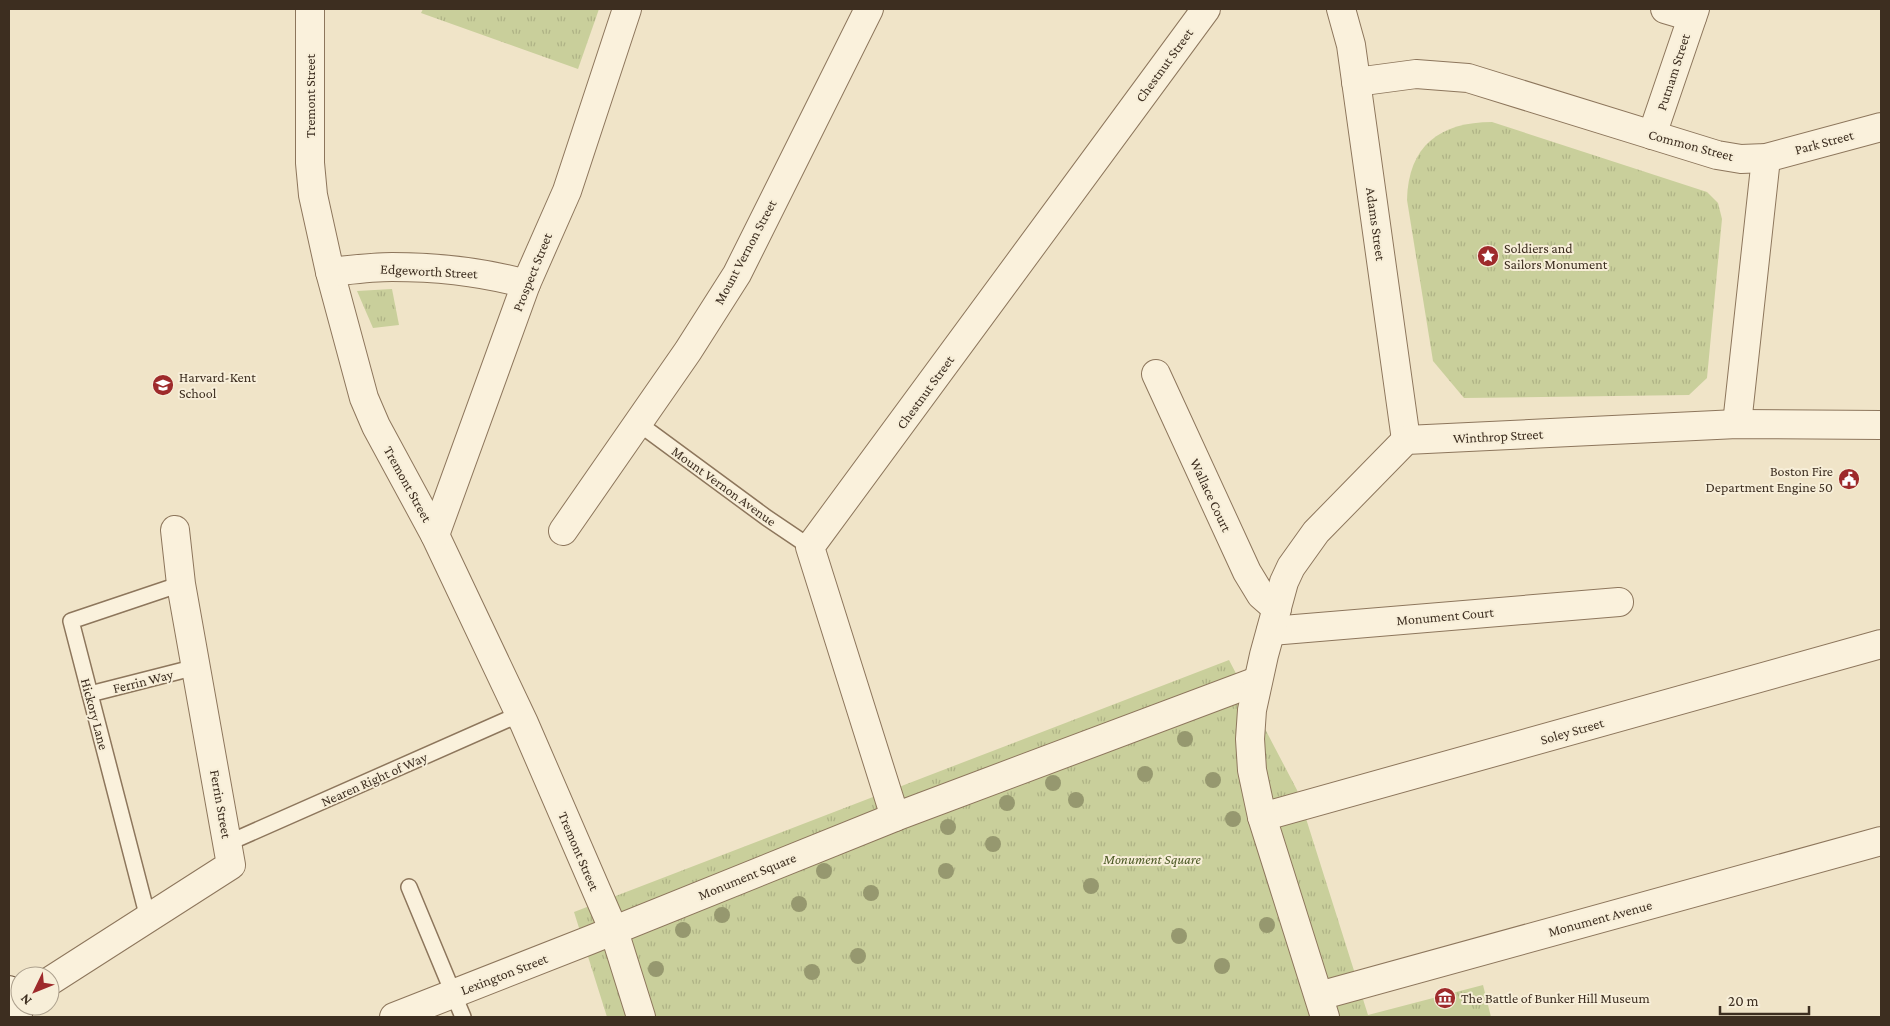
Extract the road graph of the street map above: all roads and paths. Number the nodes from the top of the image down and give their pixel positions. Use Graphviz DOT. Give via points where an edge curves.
graph roads {
  1 [pos="310,9"];
  2 [pos="627,9"];
  3 [pos="869,9"];
  4 [pos="1206,9"];
  5 [pos="1341,9"];
  6 [pos="1665,9"];
  7 [pos="1693,13"];
  8 [pos="1356,82"];
  9 [pos="1881,127"];
  10 [pos="1652,135"];
  11 [pos="1766,158"];
  12 [pos="330,272"];
  13 [pos="526,284"];
  14 [pos="1156,374"];
  15 [pos="638,423"];
  16 [pos="1737,424"];
  17 [pos="1881,425"];
  18 [pos="1406,440"];
  19 [pos="174,530"];
  20 [pos="563,531"];
  21 [pos="435,535"];
  22 [pos="810,548"];
  23 [pos="181,584"];
  24 [pos="1619,602"];
  25 [pos="1274,620"];
  26 [pos="1881,644"];
  27 [pos="196,667"];
  28 [pos="1257,681"];
  29 [pos="90,694"];
  30 [pos="520,714"];
  31 [pos="895,817"];
  32 [pos="1262,818"];
  33 [pos="1881,841"];
  34 [pos="228,843"];
  35 [pos="409,887"];
  36 [pos="148,918"];
  37 [pos="614,930"];
  38 [pos="60,975"];
  39 [pos="459,1005"];
  40 [pos="1322,1006"];
  41 [pos="394,1017"];
  42 [pos="641,1017"];
  1 -- 12 [label="street, Tremont Street" via="310,163 313,195"];
  2 -- 13 [label="street, Prospect Street" via="567,191"];
  3 -- 15 [label="street, Mount Vernon Street" via="737,274"];
  4 -- 22 [label="street, Chestnut Street"];
  5 -- 8 [label="street, Adams Street"];
  6 -- 7 [label="street"];
  7 -- 10 [label="street, Putnam Street"];
  8 -- 10 [label="street, Common Street" via="1416,74 1468,78"];
  8 -- 18 [label="street, Adams Street"];
  9 -- 11 [label="street, Park Street"];
  10 -- 11 [label="street, Common Street" via="1717,155 1741,159"];
  11 -- 16 [label="street"];
  12 -- 13 [label="street, Edgeworth Street" via="391,267 492,275"];
  12 -- 21 [label="street, Tremont Street" via="364,398"];
  13 -- 21 [label="street, Prospect Street"];
  14 -- 25 [label="street, Wallace Court" via="1247,572"];
  15 -- 20 [label="street, Mount Vernon Street"];
  15 -- 22 [label="lane, Mount Vernon Avenue"];
  16 -- 17 [label="street, Winthrop Street"];
  16 -- 18 [label="street, Winthrop Street"];
  18 -- 25 [label="street" via="1304,546 1287,574"];
  19 -- 23 [label="street, Ferrin Street"];
  21 -- 30 [label="street, Tremont Street"];
  22 -- 31 [label="street"];
  23 -- 27 [label="street, Ferrin Street"];
  23 -- 29 [label="lane, Hickory Lane" via="71,621"];
  24 -- 25 [label="street, Monument Court"];
  25 -- 28 [label="street"];
  26 -- 32 [label="street, Soley Street"];
  27 -- 29 [label="lane, Ferrin Way"];
  27 -- 34 [label="street, Ferrin Street"];
  28 -- 31 [label="street, Monument Square"];
  28 -- 32 [label="street" via="1250,739 1252,770"];
  29 -- 36 [label="lane, Hickory Lane"];
  30 -- 34 [label="lane, Nearen Right of Way"];
  30 -- 37 [label="street, Tremont Street"];
  31 -- 37 [label="street, Monument Square"];
  32 -- 40 [label="street"];
  33 -- 40 [label="street, Monument Avenue"];
  34 -- 36 [label="street, Ferrin Street" via="231,865"];
  35 -- 39 [label="lane"];
  36 -- 38 [label="street, Ferrin Street"];
  37 -- 39 [label="street, Lexington Street"];
  37 -- 42 [label="street"];
  39 -- 41 [label="street, Lexington Street"];
}
